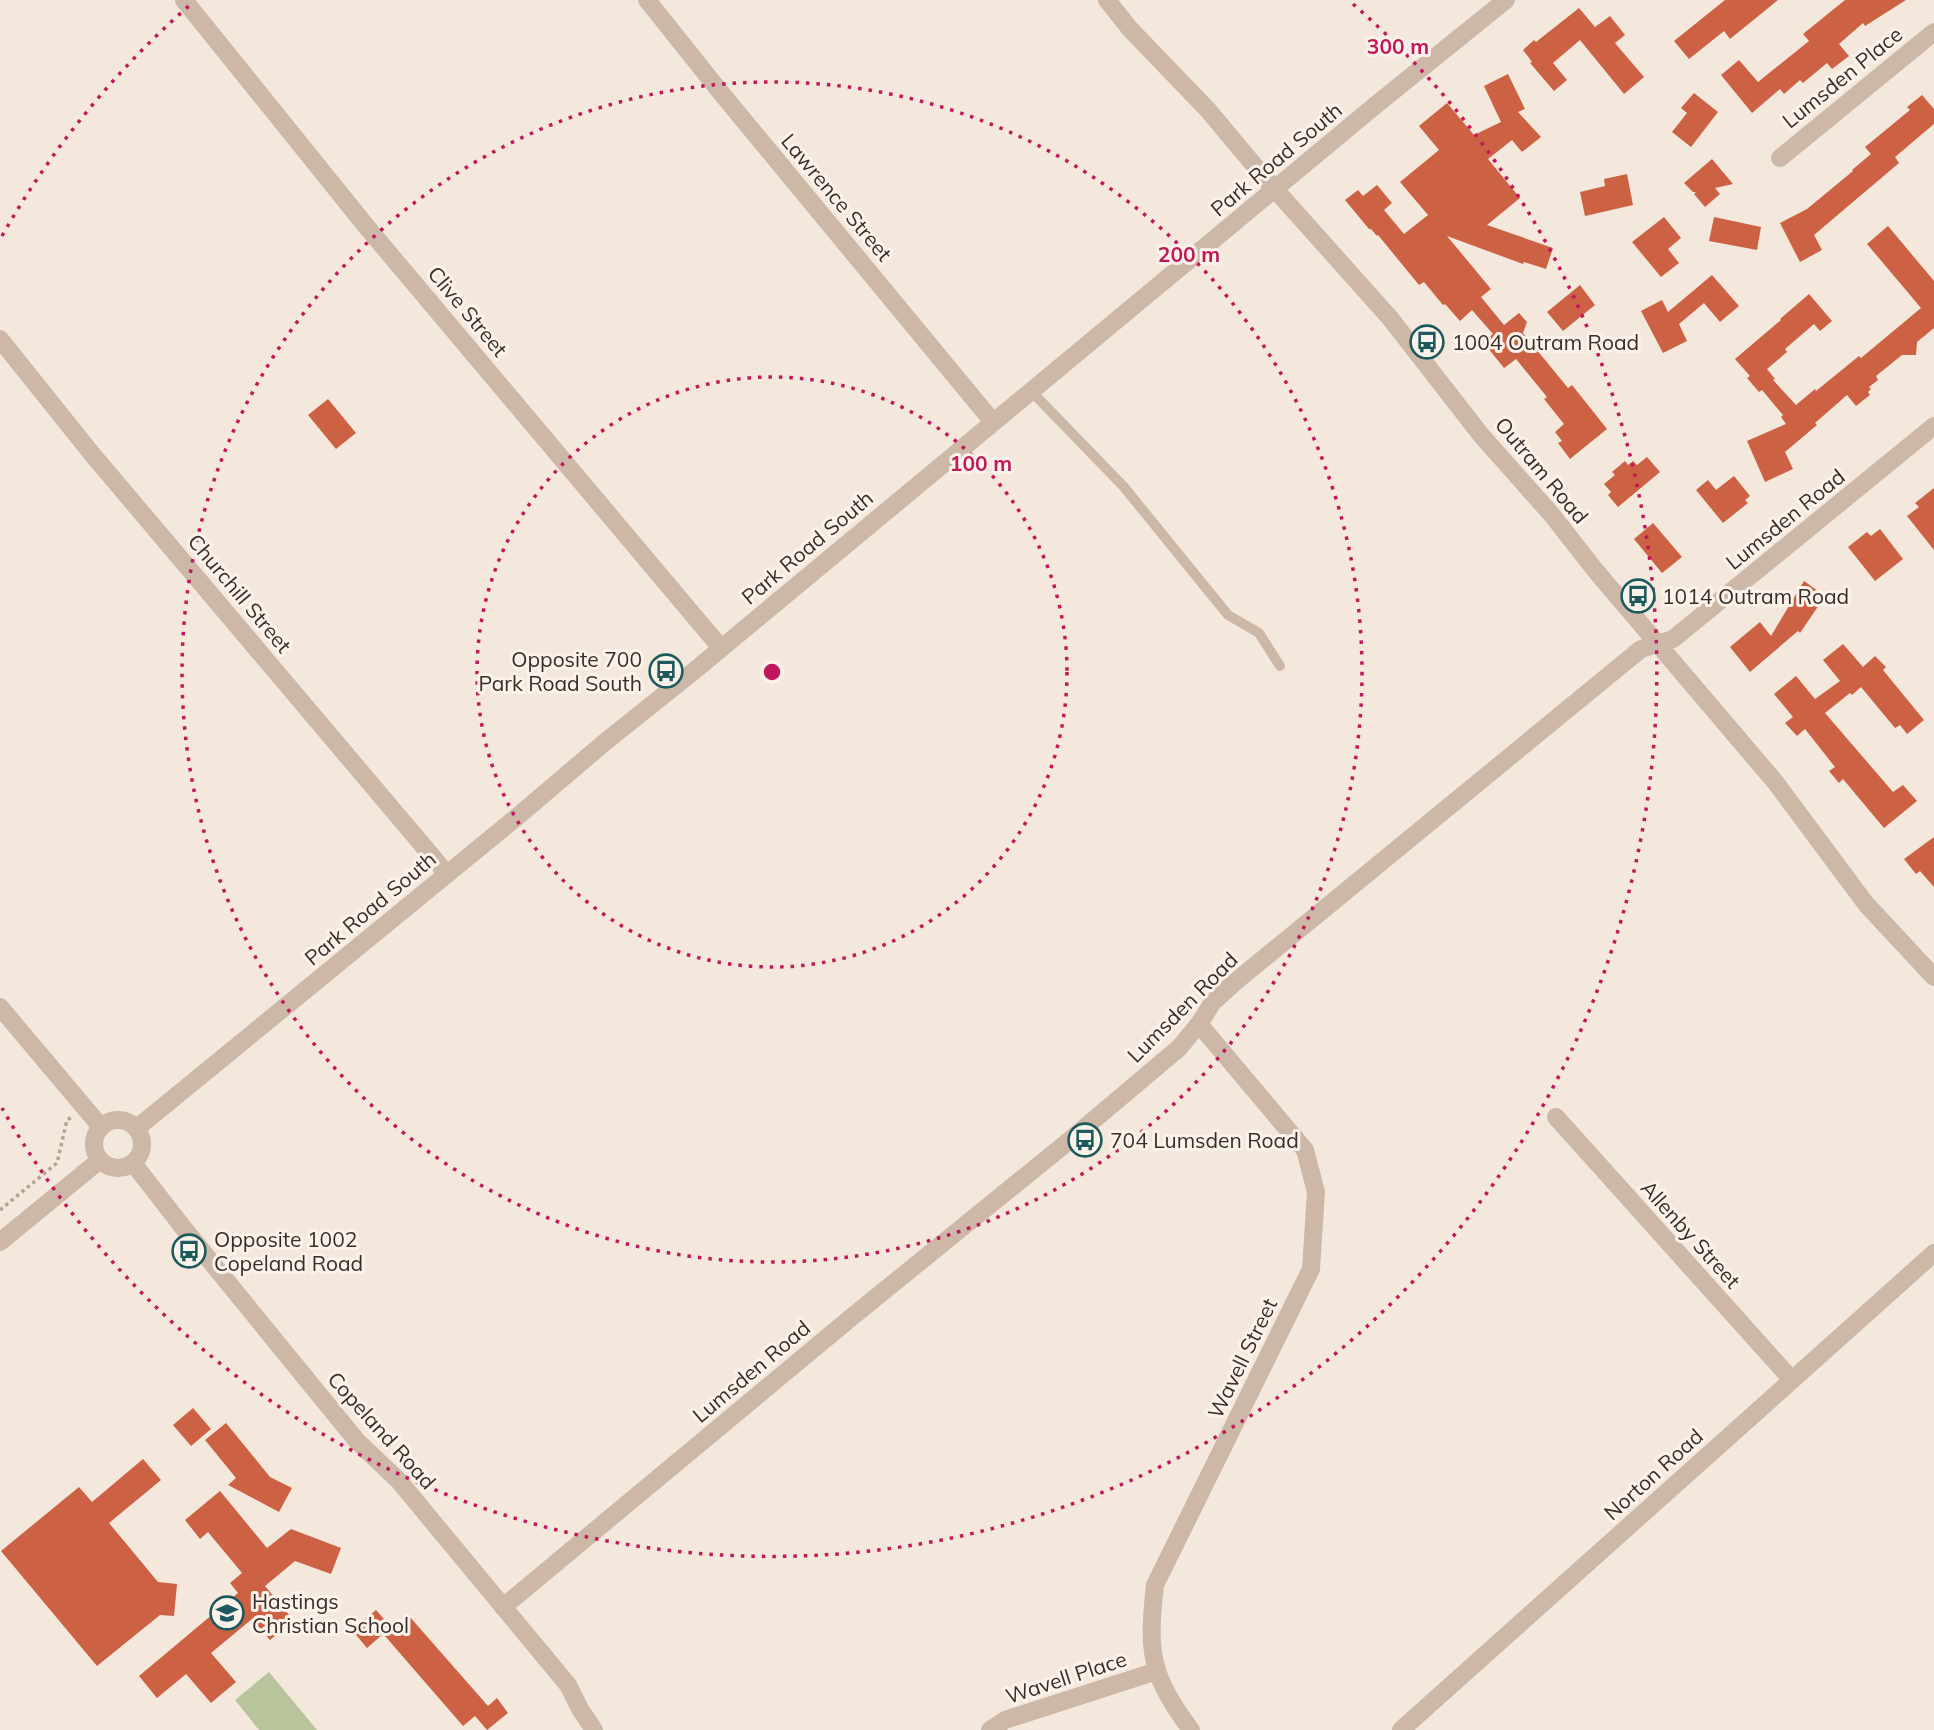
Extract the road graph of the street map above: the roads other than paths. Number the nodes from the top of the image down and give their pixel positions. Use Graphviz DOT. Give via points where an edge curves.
graph roads {
  1 [pos="184,0"];
  2 [pos="647,0"];
  3 [pos="1107,0"];
  4 [pos="1506,0"];
  5 [pos="1934,32"];
  6 [pos="1780,158"];
  7 [pos="1275,190"];
  8 [pos="0,340"];
  9 [pos="1031,391"];
  10 [pos="993,422"];
  11 [pos="1934,426"];
  12 [pos="1658,645"];
  13 [pos="721,648"];
  14 [pos="1280,666"];
  15 [pos="447,874"];
  16 [pos="1934,976"];
  17 [pos="0,1007"];
  18 [pos="1199,1024"];
  19 [pos="1556,1118"];
  20 [pos="102,1127"];
  21 [pos="137,1128"];
  22 [pos="100,1160"];
  23 [pos="133,1163"];
  24 [pos="0,1242"];
  25 [pos="1934,1253"];
  26 [pos="1792,1380"];
  27 [pos="503,1607"];
  28 [pos="1157,1671"];
  29 [pos="594,1730"];
  30 [pos="990,1730"];
  31 [pos="1191,1730"];
  32 [pos="1401,1730"];
  1 -- 13 [label="street, Clive Street" via="366,226"];
  2 -- 10 [label="street, Lawrence Street"];
  3 -- 7 [label="street, Outram Road"];
  4 -- 7 [label="street, Park Road South"];
  5 -- 6 [label="street, Lumsden Place"];
  7 -- 9 [label="street, Park Road South"];
  7 -- 12 [label="street, Outram Road" via="1390,318 1481,435"];
  8 -- 15 [label="street, Churchill Street"];
  9 -- 10 [label="street, Park Road South"];
  9 -- 14 [label="lane" via="1124,487 1228,615 1259,632"];
  10 -- 13 [label="street, Park Road South"];
  11 -- 12 [label="street, Lumsden Road" via="1673,639"];
  12 -- 16 [label="street, Outram Road" via="1776,783 1866,904"];
  12 -- 18 [label="street, Lumsden Road" via="1641,649 1235,982 1213,1002"];
  13 -- 15 [label="street, Park Road South"];
  15 -- 21 [label="street, Park Road South"];
  17 -- 20 [label="street"];
  18 -- 27 [label="street, Lumsden Road" via="1179,1048 1070,1140"];
  18 -- 28 [label="street, Wavell Street" via="1305,1150 1316,1192 1315,1218 1311,1269 1154,1585"];
  19 -- 26 [label="street, Allenby Street"];
  20 -- 21 [label="street" via="124,1120"];
  20 -- 22 [label="street" via="94,1139"];
  21 -- 23 [label="street" via="142,1146"];
  22 -- 23 [label="street" via="120,1168"];
  22 -- 24 [label="street"];
  23 -- 27 [label="street, Copeland Road" via="357,1441 398,1480"];
  25 -- 26 [label="street, Norton Road"];
  26 -- 32 [label="street, Norton Road"];
  27 -- 29 [label="street, Copeland Road" via="568,1685"];
  28 -- 30 [label="street, Wavell Place" via="1005,1720"];
  28 -- 31 [label="street, Wavell Street"];
}
